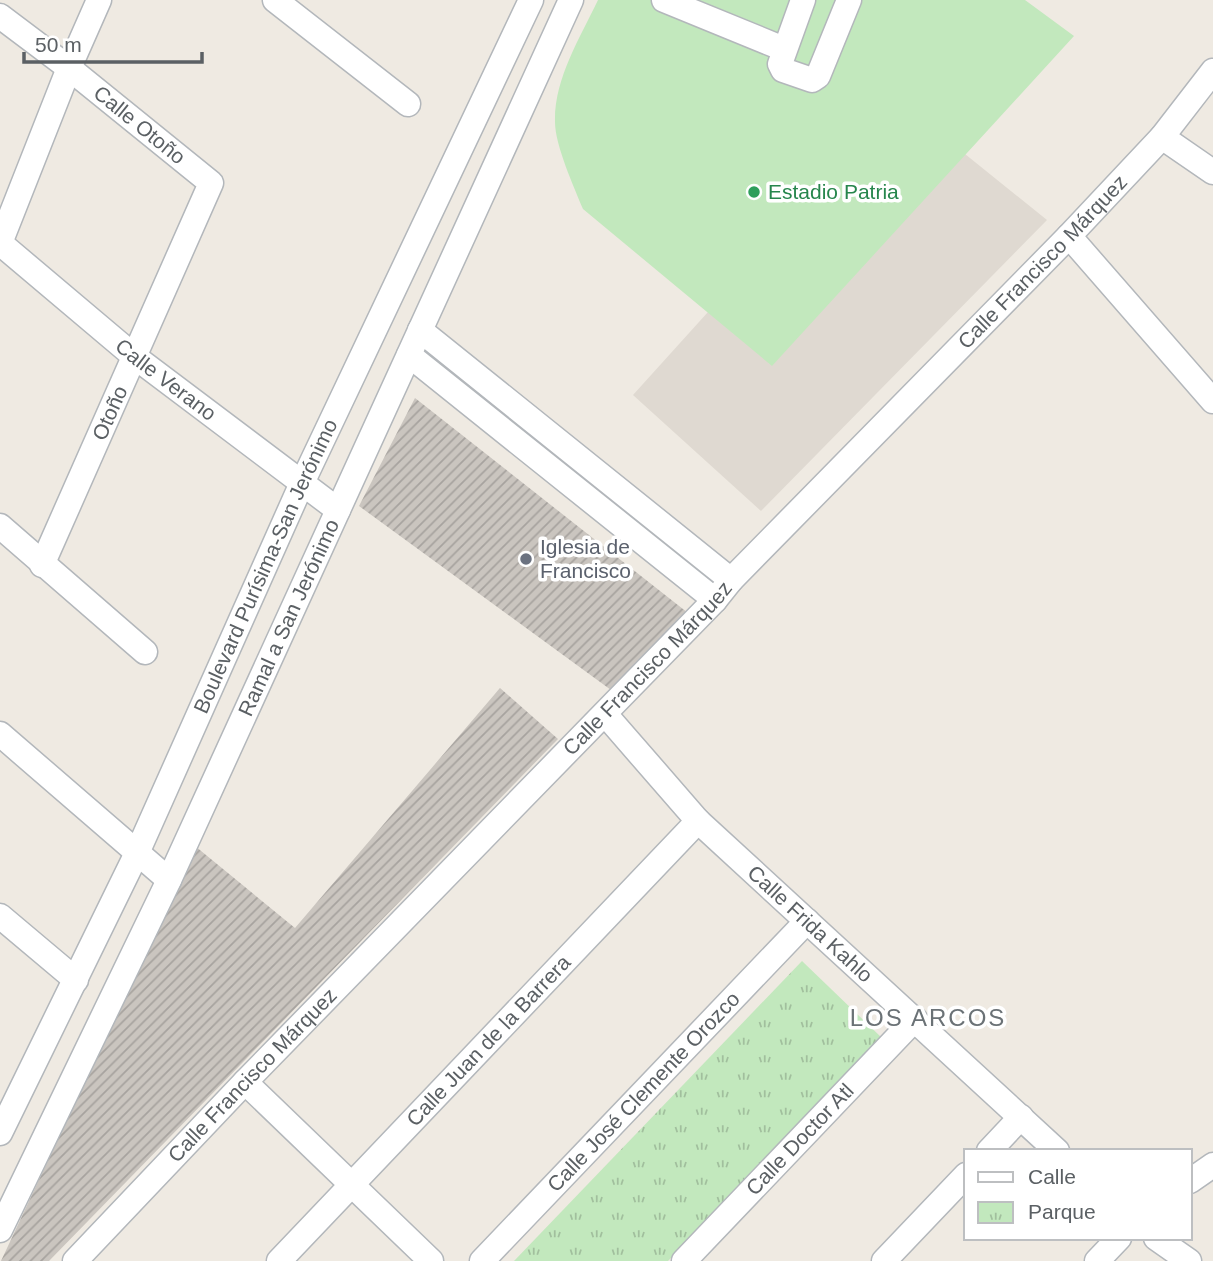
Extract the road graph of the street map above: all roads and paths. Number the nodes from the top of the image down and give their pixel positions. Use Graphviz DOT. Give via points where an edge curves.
graph roads {
  1 [pos="99,0"];
  2 [pos="275,0"];
  3 [pos="531,0"];
  4 [pos="664,0"];
  5 [pos="803,0"];
  6 [pos="849,0"];
  7 [pos="566,1"];
  8 [pos="0,16"];
  9 [pos="784,49"];
  10 [pos="69,68"];
  11 [pos="1213,71"];
  12 [pos="408,104"];
  13 [pos="1162,137"];
  14 [pos="1213,172"];
  15 [pos="211,183"];
  16 [pos="1069,236"];
  17 [pos="0,243"];
  18 [pos="420,330"];
  19 [pos="409,355"];
  20 [pos="135,357"];
  21 [pos="1213,401"];
  22 [pos="302,483"];
  23 [pos="338,510"];
  24 [pos="0,526"];
  25 [pos="42,565"];
  26 [pos="731,580"];
  27 [pos="715,600"];
  28 [pos="145,652"];
  29 [pos="605,714"];
  30 [pos="0,734"];
  31 [pos="698,821"];
  32 [pos="137,853"];
  33 [pos="169,880"];
  34 [pos="0,916"];
  35 [pos="807,921"];
  36 [pos="76,980"];
  37 [pos="915,1019"];
  38 [pos="245,1082"];
  39 [pos="6,1101"];
  40 [pos="1021,1117"];
  41 [pos="0,1133"];
  42 [pos="991,1149"];
  43 [pos="1055,1149"];
  44 [pos="1213,1165"];
  45 [pos="964,1177"];
  46 [pos="1192,1180"];
  47 [pos="352,1185"];
  48 [pos="0,1230"];
  49 [pos="1117,1240"];
  50 [pos="1159,1240"];
  51 [pos="75,1261"];
  52 [pos="279,1261"];
  53 [pos="431,1261"];
  54 [pos="482,1261"];
  55 [pos="684,1261"];
  56 [pos="884,1261"];
  57 [pos="1097,1261"];
  58 [pos="1189,1261"];
  1 -- 10 [label="street"];
  2 -- 12 [label="street"];
  3 -- 22 [label="street, Boulevard Purísima-San Jerónimo"];
  4 -- 9 [label="street"];
  5 -- 9 [label="street"];
  6 -- 9 [label="street" via="818,76 812,80 783,69"];
  7 -- 18 [label="street, Ramal a San Jerónimo"];
  8 -- 10 [label="street, Calle Otoño"];
  10 -- 15 [label="street, Calle Otoño"];
  10 -- 17 [label="street"];
  11 -- 13 [label="street, Calle Francisco Márquez"];
  13 -- 14 [label="street"];
  13 -- 16 [label="street, Calle Francisco Márquez"];
  15 -- 20 [label="street, Otoño"];
  16 -- 21 [label="street"];
  16 -- 26 [label="street, Calle Francisco Márquez"];
  17 -- 20 [label="street, Calle Verano"];
  18 -- 19 [label="street, Ramal a San Jerónimo"];
  18 -- 26 [label="street"];
  19 -- 23 [label="street, Ramal a San Jerónimo"];
  19 -- 27 [label="street"];
  20 -- 22 [label="street, Calle Verano"];
  20 -- 25 [label="street, Otoño"];
  22 -- 23 [label="street, Calle Verano"];
  22 -- 32 [label="street, Boulevard Purísima-San Jerónimo"];
  23 -- 33 [label="street, Ramal a San Jerónimo"];
  24 -- 25 [label="street"];
  25 -- 28 [label="street"];
  26 -- 27 [label="street, Calle Francisco Márquez"];
  27 -- 29 [label="street, Calle Francisco Márquez"];
  29 -- 31 [label="street, Calle Frida Kahlo"];
  29 -- 38 [label="street, Calle Francisco Márquez"];
  30 -- 32 [label="street"];
  31 -- 35 [label="street, Calle Frida Kahlo"];
  31 -- 47 [label="street, Calle Juan de la Barrera"];
  32 -- 33 [label="street"];
  32 -- 36 [label="street, Boulevard Purísima-San Jerónimo"];
  33 -- 48 [label="street, Ramal a San Jerónimo"];
  34 -- 36 [label="street"];
  35 -- 37 [label="street, Calle Frida Kahlo"];
  35 -- 54 [label="street, Calle José Clemente Orozco"];
  36 -- 39 [label="street, Boulevard Purísima-San Jerónimo"];
  37 -- 40 [label="street, Calle Frida Kahlo"];
  37 -- 55 [label="street, Calle Doctor Atl"];
  38 -- 47 [label="street"];
  38 -- 51 [label="street, Calle Francisco Márquez"];
  39 -- 41 [label="street, Boulevard Purísima-San Jerónimo"];
  40 -- 42 [label="street"];
  40 -- 43 [label="street, Calle Frida Kahlo"];
  44 -- 46 [label="street"];
  45 -- 56 [label="street"];
  47 -- 52 [label="street, Calle Juan de la Barrera"];
  47 -- 53 [label="street"];
  49 -- 57 [label="street"];
  50 -- 58 [label="street"];
}
